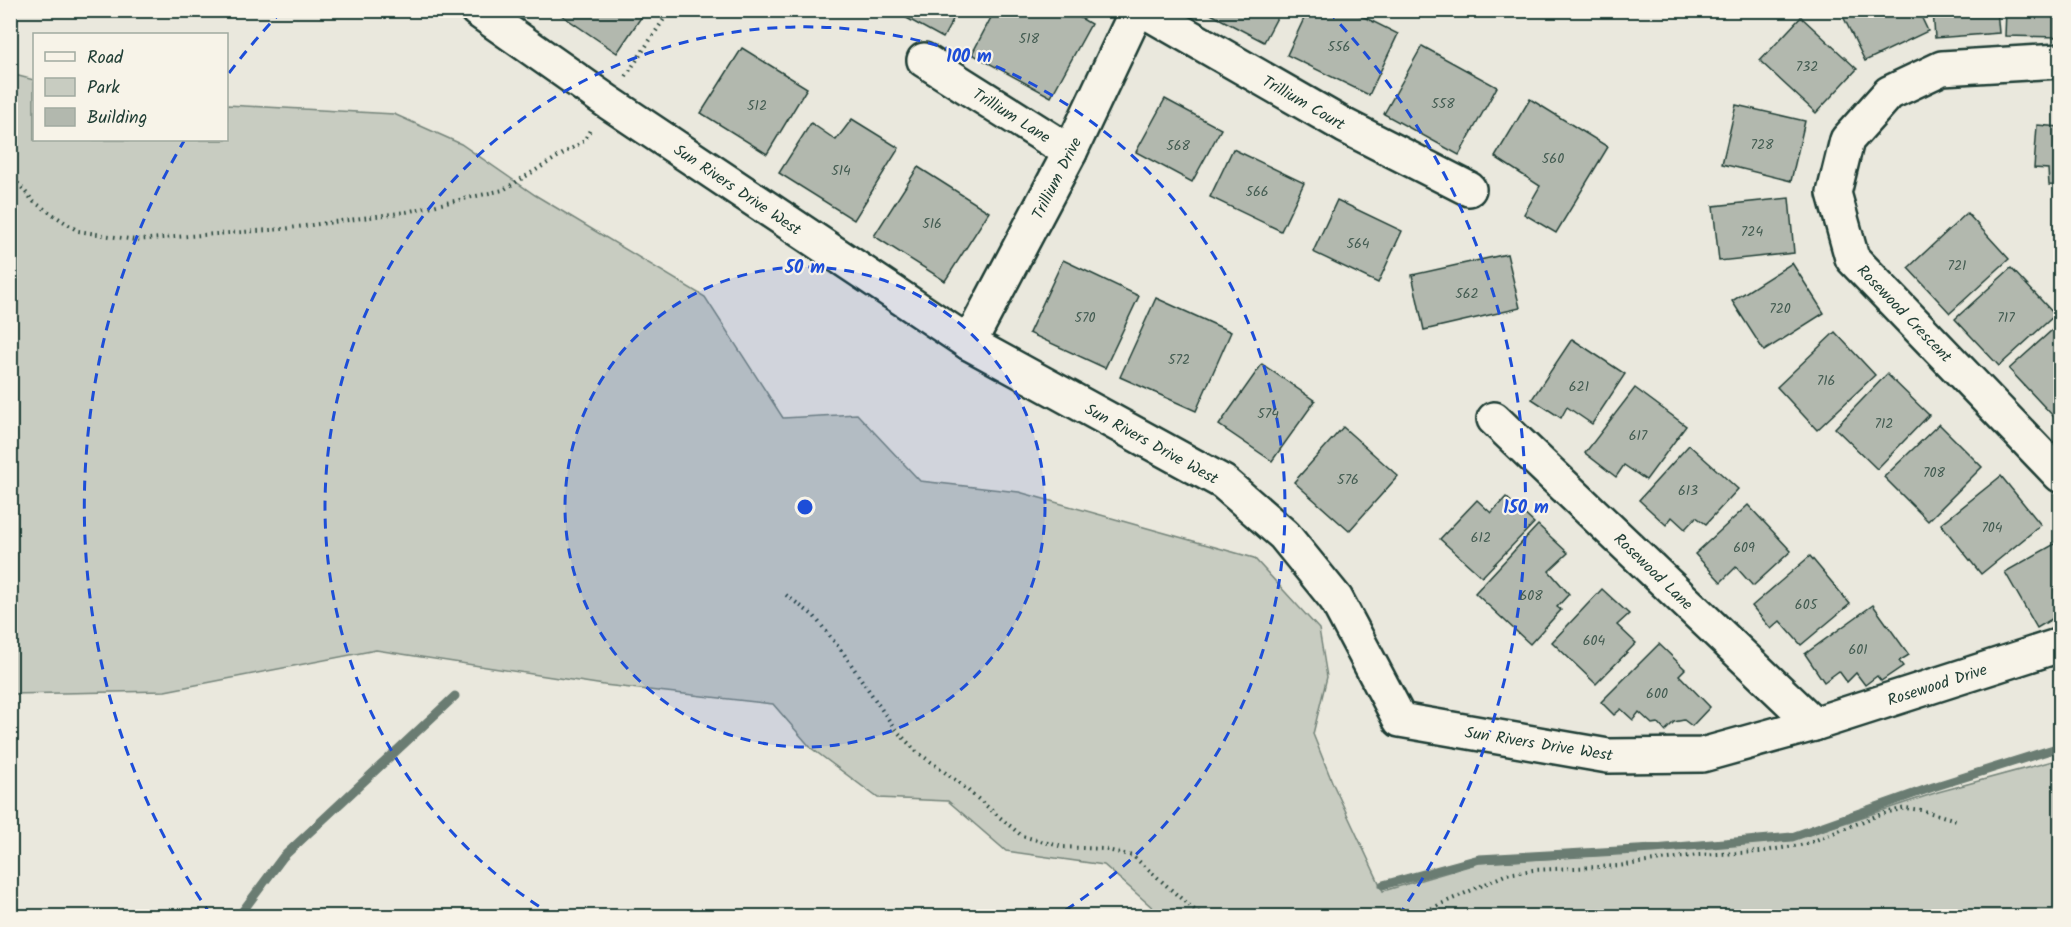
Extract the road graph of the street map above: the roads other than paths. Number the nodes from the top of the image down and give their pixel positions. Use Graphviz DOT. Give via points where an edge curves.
graph roads {
  1 [pos="1137,10"];
  2 [pos="1143,10"];
  3 [pos="480,11"];
  4 [pos="924,60"];
  5 [pos="2061,61"];
  6 [pos="1070,152"];
  7 [pos="1469,189"];
  8 [pos="969,343"];
  9 [pos="1494,419"];
  10 [pos="2061,475"];
  11 [pos="2061,645"];
  12 [pos="1814,724"];
  1 -- 6 [label="street, Trillium Drive"];
  2 -- 7 [label="street, Trillium Court" via="1345,126"];
  3 -- 8 [label="street, Sun Rivers Drive West" via="608,102"];
  4 -- 6 [label="street, Trillium Lane"];
  5 -- 10 [label="street, Rosewood Crescent" via="1942,68 1888,93 1847,140 1834,193 1852,258"];
  6 -- 8 [label="street, Trillium Drive"];
  8 -- 12 [label="street, Sun Rivers Drive West" via="1222,482 1275,527 1336,599 1400,720 1608,756 1702,755"];
  9 -- 12 [label="street, Rosewood Lane"];
  11 -- 12 [label="street, Rosewood Drive"];
}
